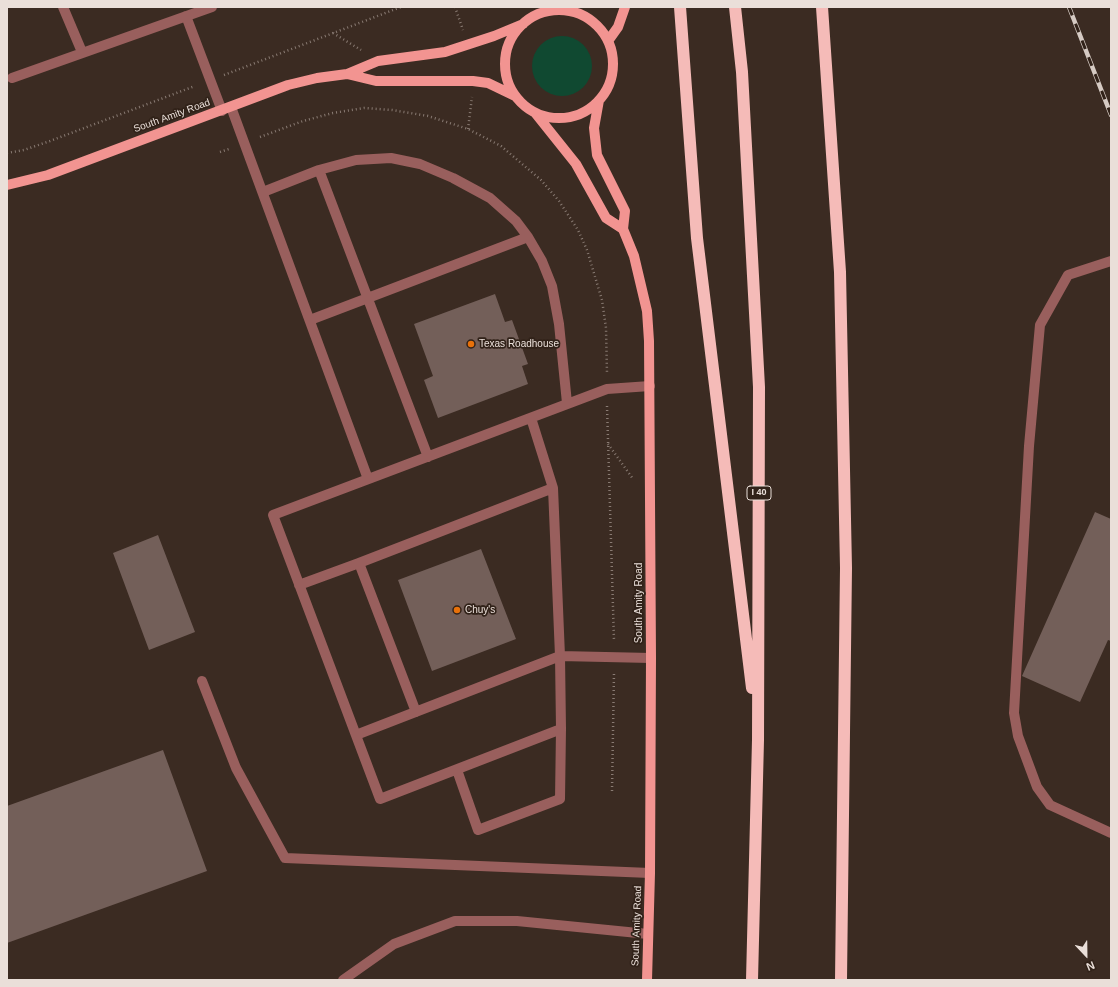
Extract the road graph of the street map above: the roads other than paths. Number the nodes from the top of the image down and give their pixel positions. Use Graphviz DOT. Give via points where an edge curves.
graph roads {
  1 [pos="64,7"];
  2 [pos="212,7"];
  3 [pos="625,7"];
  4 [pos="680,7"];
  5 [pos="735,7"];
  6 [pos="822,7"];
  7 [pos="549,9"];
  8 [pos="186,16"];
  9 [pos="523,24"];
  10 [pos="608,41"];
  11 [pos="82,52"];
  12 [pos="347,74"];
  13 [pos="12,78"];
  14 [pos="515,96"];
  15 [pos="599,100"];
  16 [pos="232,107"];
  17 [pos="222,111"];
  18 [pos="534,112"];
  19 [pos="319,170"];
  20 [pos="7,185"];
  21 [pos="263,192"];
  22 [pos="623,229"];
  23 [pos="528,237"];
  24 [pos="1111,261"];
  25 [pos="368,298"];
  26 [pos="310,320"];
  27 [pos="650,386"];
  28 [pos="568,403"];
  29 [pos="531,418"];
  30 [pos="428,457"];
  31 [pos="368,479"];
  32 [pos="553,488"];
  33 [pos="359,563"];
  34 [pos="299,584"];
  35 [pos="560,656"];
  36 [pos="651,658"];
  37 [pos="202,681"];
  38 [pos="416,712"];
  39 [pos="561,729"];
  40 [pos="356,736"];
  41 [pos="758,740"];
  42 [pos="456,770"];
  43 [pos="1111,833"];
  44 [pos="650,873"];
  45 [pos="648,934"];
  46 [pos="343,980"];
  47 [pos="647,980"];
  48 [pos="752,980"];
  49 [pos="841,980"];
  1 -- 11 [label="lane"];
  2 -- 8 [label="lane"];
  3 -- 10 [label="main road" via="618,27"];
  4 -- 41 [label="highway" via="696,238"];
  5 -- 41 [label="highway, I 40" via="742,80 759,387"];
  6 -- 49 [label="highway" via="840,272 846,568"];
  7 -- 9 [label="main road"];
  7 -- 10 [label="main road" via="576,13 595,24"];
  8 -- 11 [label="lane"];
  8 -- 17 [label="lane"];
  9 -- 12 [label="main road, South Amity Road" via="445,52 378,61"];
  9 -- 14 [label="main road" via="513,36 507,50 505,66 508,82"];
  10 -- 15 [label="main road" via="613,56 613,72 608,87"];
  11 -- 13 [label="lane"];
  12 -- 14 [label="main road, South Amity Road" via="376,81 473,81 488,83"];
  12 -- 16 [label="main road, South Amity Road" via="288,85"];
  14 -- 18 [label="main road"];
  15 -- 18 [label="main road" via="588,110 562,118"];
  15 -- 22 [label="main road, South Amity Road" via="594,128 597,155 625,211"];
  16 -- 17 [label="main road, South Amity Road"];
  16 -- 21 [label="lane"];
  17 -- 20 [label="main road, South Amity Road" via="48,175"];
  18 -- 22 [label="main road" via="576,164 606,218"];
  19 -- 21 [label="lane"];
  19 -- 23 [label="lane" via="356,160 391,158 420,164 490,198 516,221"];
  19 -- 25 [label="lane"];
  21 -- 26 [label="lane"];
  22 -- 27 [label="main road, South Amity Road" via="634,256 647,311"];
  23 -- 25 [label="lane"];
  23 -- 28 [label="lane" via="542,261 552,286"];
  24 -- 43 [label="lane" via="1068,275 1040,325 1029,446 1014,713 1018,736 1037,787 1050,805"];
  25 -- 26 [label="lane"];
  25 -- 30 [label="lane"];
  26 -- 31 [label="lane"];
  27 -- 28 [label="lane" via="607,389"];
  27 -- 36 [label="main road, South Amity Road"];
  28 -- 29 [label="lane"];
  29 -- 30 [label="lane"];
  29 -- 32 [label="lane"];
  30 -- 31 [label="lane"];
  31 -- 34 [label="lane" via="273,515"];
  32 -- 33 [label="lane"];
  32 -- 35 [label="lane"];
  33 -- 34 [label="lane"];
  33 -- 38 [label="lane"];
  34 -- 40 [label="lane"];
  35 -- 36 [label="lane"];
  35 -- 38 [label="lane"];
  35 -- 39 [label="lane"];
  36 -- 44 [label="main road, South Amity Road"];
  37 -- 44 [label="lane" via="236,768 285,858"];
  38 -- 40 [label="lane"];
  39 -- 42 [label="lane"];
  39 -- 42 [label="lane" via="560,799 478,830"];
  40 -- 42 [label="lane" via="380,799"];
  41 -- 48 [label="highway, I 40"];
  44 -- 45 [label="main road, South Amity Road"];
  45 -- 46 [label="lane" via="517,921 455,921 394,944"];
  45 -- 47 [label="main road, South Amity Road"];
}
